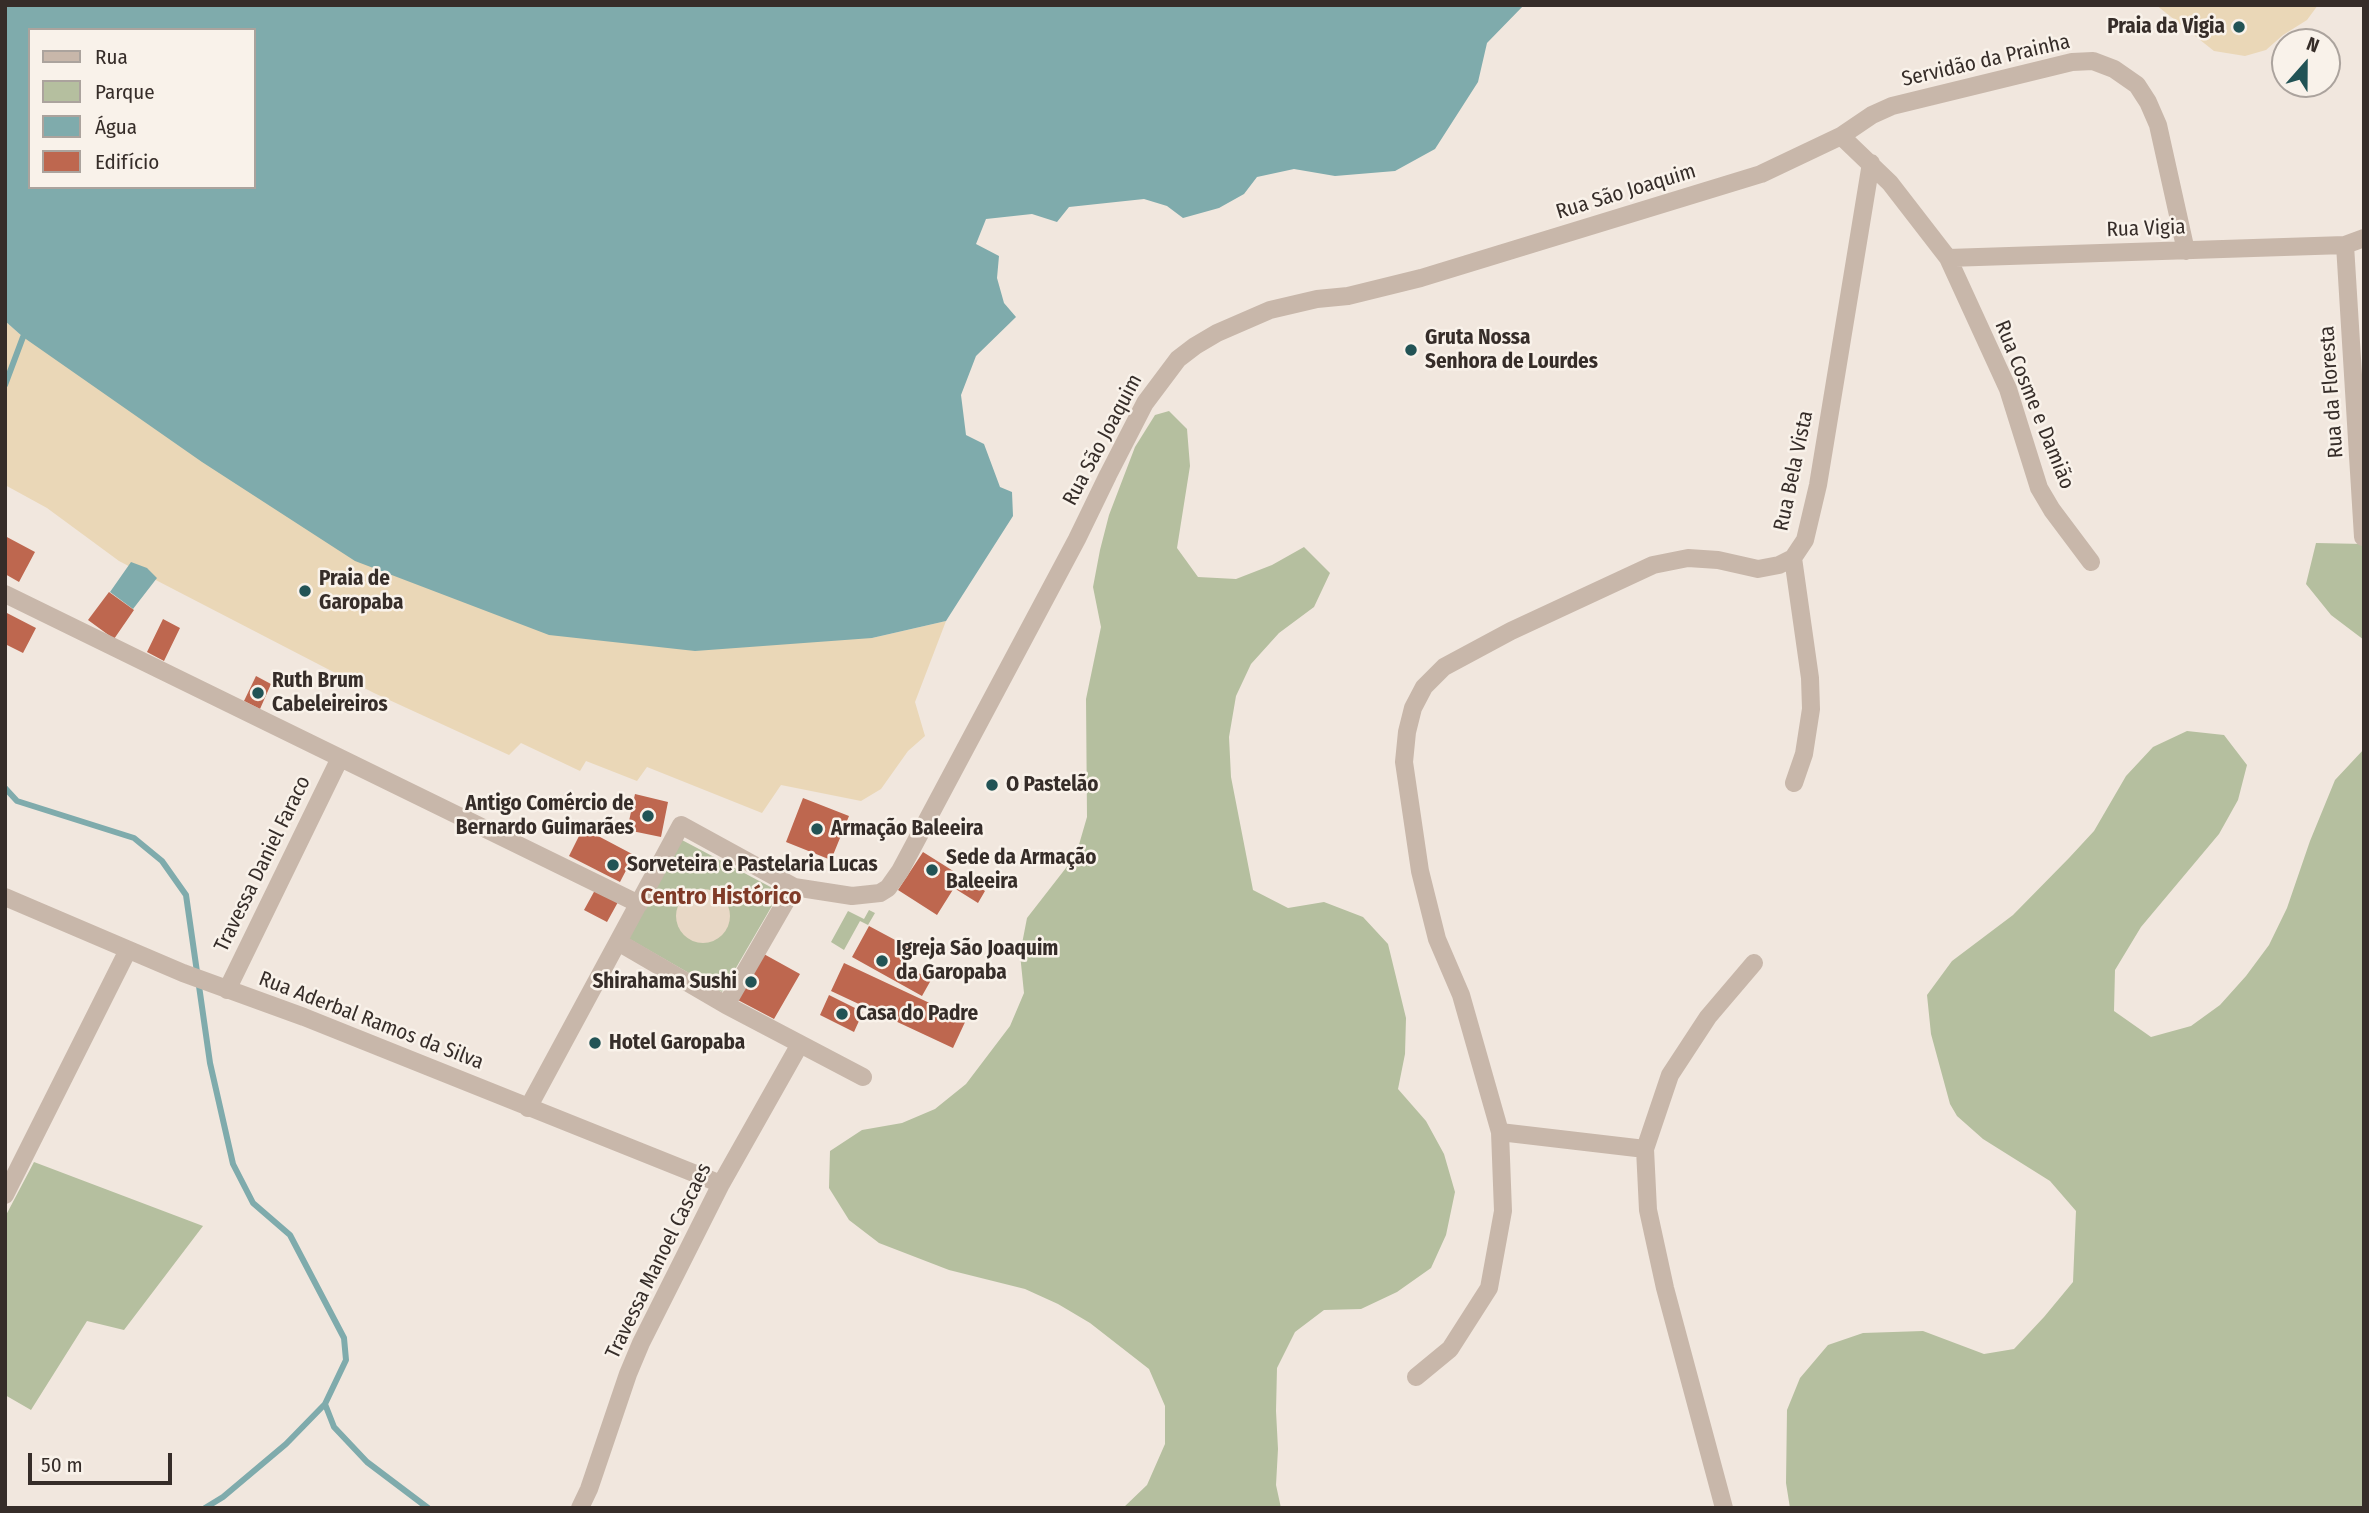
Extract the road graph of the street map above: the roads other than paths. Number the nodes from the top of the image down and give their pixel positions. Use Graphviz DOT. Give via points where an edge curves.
graph roads {
  1 [pos="1841,136"];
  2 [pos="1871,163"];
  3 [pos="2364,224"];
  4 [pos="2364,238"];
  5 [pos="2345,245"];
  6 [pos="2186,251"];
  7 [pos="1948,258"];
  8 [pos="2363,537"];
  9 [pos="1794,558"];
  10 [pos="2091,562"];
  11 [pos="5,594"];
  12 [pos="340,758"];
  13 [pos="1794,783"];
  14 [pos="794,887"];
  15 [pos="5,897"];
  16 [pos="639,904"];
  17 [pos="618,942"];
  18 [pos="128,950"];
  19 [pos="1754,963"];
  20 [pos="220,987"];
  21 [pos="726,1005"];
  22 [pos="800,1044"];
  23 [pos="863,1077"];
  24 [pos="528,1108"];
  25 [pos="1500,1132"];
  26 [pos="1645,1149"];
  27 [pos="721,1184"];
  28 [pos="6,1190"];
  29 [pos="1416,1377"];
  30 [pos="580,1508"];
  31 [pos="1724,1508"];
  1 -- 2 [label="street"];
  1 -- 6 [label="street, Servidão da Prainha" via="1892,106 2072,62 2093,61 2137,85 2148,102 2158,125"];
  1 -- 14 [label="street, Rua São Joaquim" via="1761,174 1421,278 1270,310 1195,346 1178,359 1145,403 1072,549 888,888 852,896"];
  2 -- 7 [label="street"];
  2 -- 9 [label="street, Rua Bela Vista" via="1818,485 1805,540"];
  3 -- 5 [label="street"];
  4 -- 5 [label="street, Rua Vigia"];
  5 -- 6 [label="street, Rua Vigia"];
  5 -- 8 [label="street, Rua da Floresta"];
  6 -- 7 [label="street, Rua Vigia"];
  7 -- 10 [label="street, Rua Cosme e Damião" via="2008,390 2039,488"];
  9 -- 13 [label="street" via="1811,709"];
  9 -- 25 [label="street, Rua Bela Vista" via="1758,569 1688,558 1653,565 1444,667 1424,687 1413,708 1404,762 1420,871 1437,939 1461,995"];
  11 -- 12 [label="street"];
  12 -- 16 [label="street"];
  12 -- 20 [label="street, Travessa Daniel Faraco"];
  14 -- 16 [label="street, Rua São Joaquim" via="681,825"];
  14 -- 21 [label="street"];
  15 -- 18 [label="street, Rua Aderbal Ramos da Silva"];
  16 -- 17 [label="street"];
  17 -- 21 [label="street"];
  17 -- 24 [label="street"];
  18 -- 20 [label="street, Rua Aderbal Ramos da Silva"];
  18 -- 28 [label="street"];
  19 -- 26 [label="street" via="1708,1017 1670,1074"];
  20 -- 24 [label="street, Rua Aderbal Ramos da Silva"];
  21 -- 22 [label="street"];
  22 -- 23 [label="street"];
  22 -- 27 [label="street, Travessa Manoel Cascaes"];
  24 -- 27 [label="street, Rua Aderbal Ramos da Silva"];
  25 -- 26 [label="street"];
  25 -- 29 [label="street, Rua Bela Vista" via="1503,1211 1489,1288 1450,1349"];
  26 -- 31 [label="street" via="1648,1210 1665,1288"];
  27 -- 30 [label="street, Travessa Manoel Cascaes" via="641,1343"];
}
